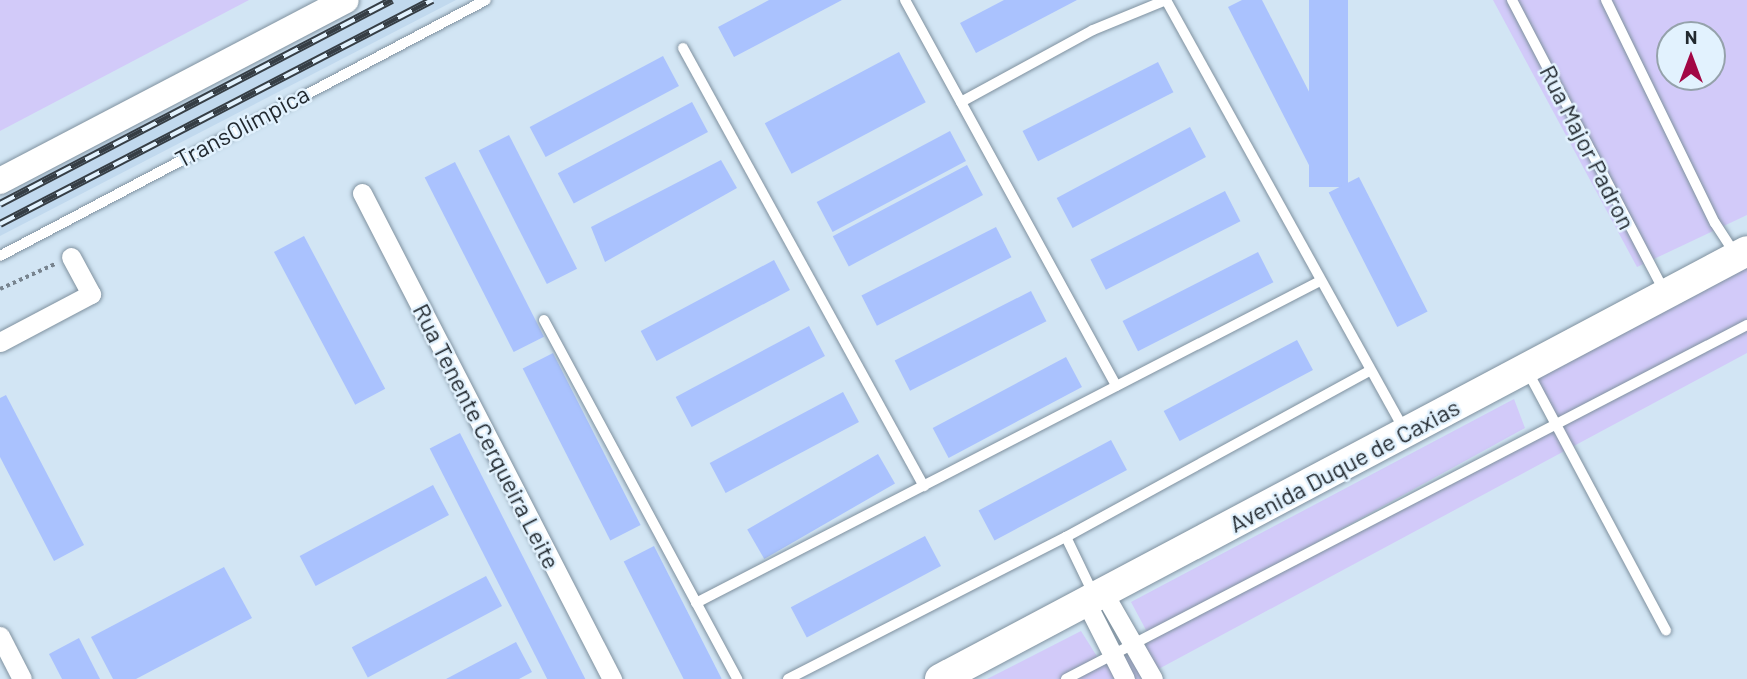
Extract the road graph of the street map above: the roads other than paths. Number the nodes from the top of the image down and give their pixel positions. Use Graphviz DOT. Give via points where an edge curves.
graph roads {
  1 [pos="346,0"];
  2 [pos="486,0"];
  3 [pos="905,0"];
  4 [pos="1512,0"];
  5 [pos="1606,0"];
  6 [pos="682,48"];
  7 [pos="961,102"];
  8 [pos="0,181"];
  9 [pos="362,193"];
  10 [pos="0,256"];
  11 [pos="71,257"];
  12 [pos="1744,260"];
  13 [pos="1320,281"];
  14 [pos="1666,294"];
  15 [pos="544,320"];
  16 [pos="1747,325"];
  17 [pos="0,342"];
  18 [pos="1527,368"];
  19 [pos="1369,371"];
  20 [pos="1116,386"];
  21 [pos="1556,423"];
  22 [pos="1406,433"];
  23 [pos="924,486"];
  24 [pos="1066,537"];
  25 [pos="1095,597"];
  26 [pos="696,603"];
  27 [pos="1666,630"];
  28 [pos="0,636"];
  29 [pos="1134,644"];
  30 [pos="1112,655"];
  31 [pos="22,679"];
  32 [pos="612,679"];
  33 [pos="737,679"];
  34 [pos="788,679"];
  35 [pos="940,679"];
  36 [pos="1066,679"];
  37 [pos="1125,679"];
  38 [pos="1153,679"];
  1 -- 8 [label="street"];
  2 -- 10 [label="lane, TransOlímpica"];
  3 -- 7 [label="lane"];
  4 -- 14 [label="lane, Rua Major Padron"];
  5 -- 12 [label="lane" via="1715,223"];
  6 -- 23 [label="lane"];
  7 -- 13 [label="lane" via="1093,30 1166,0"];
  7 -- 20 [label="lane"];
  9 -- 32 [label="street, Rua Tenente Cerqueira Leite"];
  11 -- 17 [label="street" via="91,294"];
  12 -- 14 [label="main road, Avenida Duque de Caxias"];
  13 -- 19 [label="lane"];
  13 -- 20 [label="lane"];
  14 -- 18 [label="main road, Avenida Duque de Caxias"];
  15 -- 26 [label="lane"];
  16 -- 21 [label="lane"];
  18 -- 21 [label="lane"];
  18 -- 22 [label="main road, Avenida Duque de Caxias"];
  19 -- 22 [label="lane"];
  19 -- 24 [label="lane"];
  20 -- 23 [label="lane"];
  21 -- 27 [label="lane"];
  21 -- 29 [label="lane"];
  22 -- 25 [label="main road, Avenida Duque de Caxias"];
  23 -- 26 [label="lane"];
  24 -- 25 [label="lane"];
  24 -- 34 [label="lane"];
  25 -- 29 [label="street"];
  25 -- 30 [label="street"];
  25 -- 35 [label="main road, Avenida Duque de Caxias"];
  26 -- 33 [label="lane"];
  28 -- 31 [label="street"];
  29 -- 30 [label="lane"];
  29 -- 38 [label="street"];
  30 -- 36 [label="lane"];
  30 -- 37 [label="street"];
}
